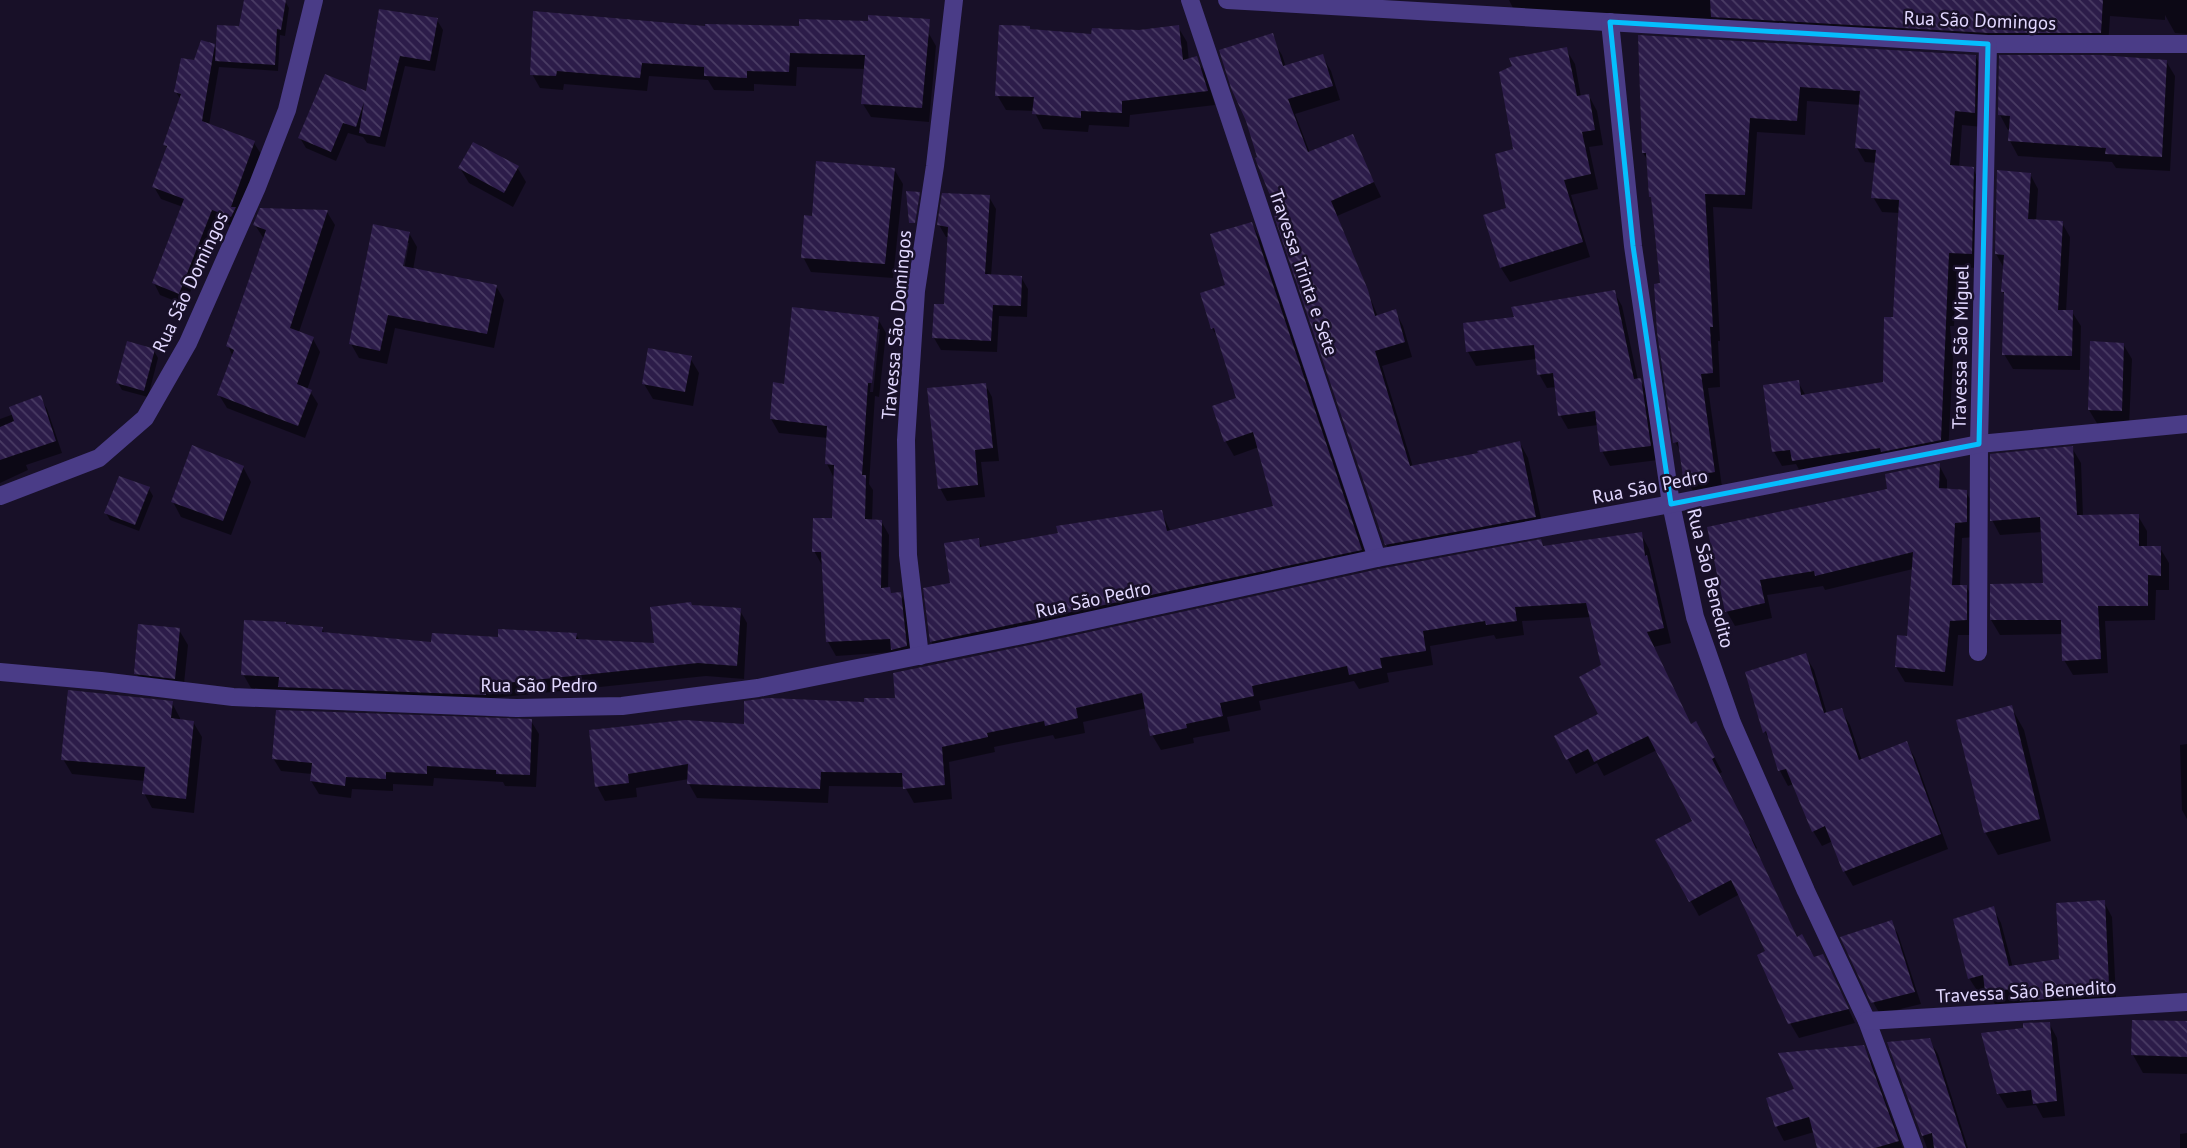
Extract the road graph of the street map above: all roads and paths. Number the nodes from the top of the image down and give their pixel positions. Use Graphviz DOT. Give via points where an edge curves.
graph roads {
  1 [pos="314,0"];
  2 [pos="954,0"];
  3 [pos="1190,0"];
  4 [pos="1227,0"];
  5 [pos="1490,7"];
  6 [pos="1610,22"];
  7 [pos="1988,44"];
  8 [pos="2187,44"];
  9 [pos="2187,424"];
  10 [pos="1979,444"];
  11 [pos="0,496"];
  12 [pos="1671,504"];
  13 [pos="1377,558"];
  14 [pos="1978,652"];
  15 [pos="920,656"];
  16 [pos="0,673"];
  17 [pos="2187,1002"];
  18 [pos="1867,1021"];
  19 [pos="1914,1148"];
  1 -- 11 [label="street, Rua São Domingos" via="287,110 257,187 188,343 145,418 99,458"];
  2 -- 15 [label="street, Travessa São Domingos" via="916,290 906,440 908,555"];
  3 -- 13 [label="street, Travessa Trinta e Sete"];
  4 -- 5 [label="street, Rua São Domingos"];
  5 -- 6 [label="street, Rua São Domingos"];
  6 -- 7 [label="street, Rua São Domingos"];
  6 -- 12 [label="street, Rua São Benedito" via="1633,246"];
  7 -- 8 [label="street, Rua São Domingos"];
  7 -- 10 [label="street, Travessa São Miguel"];
  9 -- 10 [label="street, Rua São Pedro"];
  10 -- 12 [label="street, Rua São Pedro"];
  10 -- 14 [label="street, Travessa São Miguel"];
  12 -- 13 [label="street, Rua São Pedro"];
  12 -- 18 [label="street, Rua São Benedito" via="1695,617 1732,723"];
  13 -- 15 [label="street, Rua São Pedro"];
  15 -- 16 [label="street, Rua São Pedro" via="758,688 622,706 530,708 233,697"];
  17 -- 18 [label="street, Travessa São Benedito"];
  18 -- 19 [label="street, Rua São Benedito"];
}
